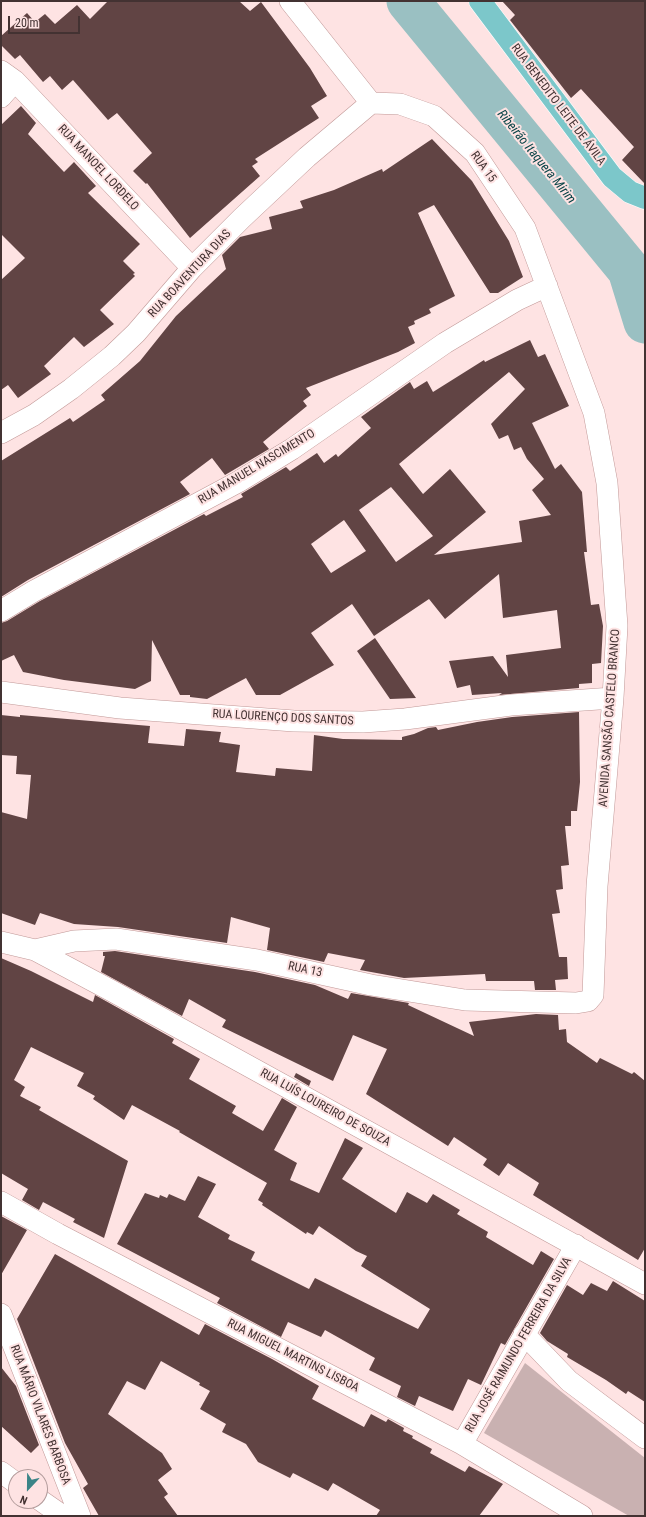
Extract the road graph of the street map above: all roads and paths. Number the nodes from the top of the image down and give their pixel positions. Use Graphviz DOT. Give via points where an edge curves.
graph roads {
  1 [pos="290,1"];
  2 [pos="480,1"];
  3 [pos="8,76"];
  4 [pos="1,97"];
  5 [pos="371,102"];
  6 [pos="645,198"];
  7 [pos="192,268"];
  8 [pos="547,286"];
  9 [pos="1,433"];
  10 [pos="1,611"];
  11 [pos="1,692"];
  12 [pos="613,698"];
  13 [pos="1,942"];
  14 [pos="35,950"];
  15 [pos="576,1003"];
  16 [pos="1,1202"];
  17 [pos="576,1246"];
  18 [pos="645,1284"];
  19 [pos="1,1314"];
  20 [pos="524,1334"];
  21 [pos="645,1438"];
  22 [pos="462,1444"];
  23 [pos="48,1506"];
  24 [pos="63,1516"];
  25 [pos="80,1516"];
  26 [pos="582,1516"];
  1 -- 5 [label="street"];
  2 -- 6 [label="main road, RUA BENEDITO LEITE DE ÁVILA" via="612,177 630,192"];
  3 -- 4 [label="street"];
  3 -- 7 [label="street, RUA MANOEL LORDELO"];
  5 -- 7 [label="street, RUA BOAVENTURA DIAS" via="307,157"];
  5 -- 8 [label="street, RUA 15" via="400,104 434,116 475,153 525,228"];
  7 -- 9 [label="street, RUA BOAVENTURA DIAS" via="136,333 112,356 65,393"];
  8 -- 10 [label="street, RUA MANUEL NASCIMENTO" via="517,300 445,343 278,458 238,482"];
  8 -- 12 [label="street, AVENIDA SANSÃO CASTELO BRANCO" via="594,413 607,483 617,626"];
  11 -- 12 [label="street, RUA LOURENÇO DOS SANTOS" via="150,710 294,721 363,722 511,705"];
  12 -- 15 [label="street, AVENIDA SANSÃO CASTELO BRANCO" via="597,886 593,995 588,1001"];
  13 -- 14 [label="street, RUA LUÍS LOUREIRO DE SOUZA"];
  14 -- 15 [label="street, RUA 13" via="74,941 116,939 257,960 371,985 465,1000"];
  14 -- 17 [label="street, RUA LUÍS LOUREIRO DE SOUZA"];
  16 -- 22 [label="street, RUA MIGUEL MARTINS LISBOA"];
  17 -- 18 [label="street, RUA LUÍS LOUREIRO DE SOUZA"];
  17 -- 20 [label="street, RUA JOSÉ RAIMUNDO FERREIRA DA SILVA"];
  19 -- 25 [label="street, RUA MÁRIO VILARES BARBOSA"];
  20 -- 21 [label="street" via="569,1381"];
  20 -- 22 [label="street, RUA JOSÉ RAIMUNDO FERREIRA DA SILVA"];
  22 -- 26 [label="street, RUA MIGUEL MARTINS LISBOA"];
  23 -- 24 [label="street"];
}
